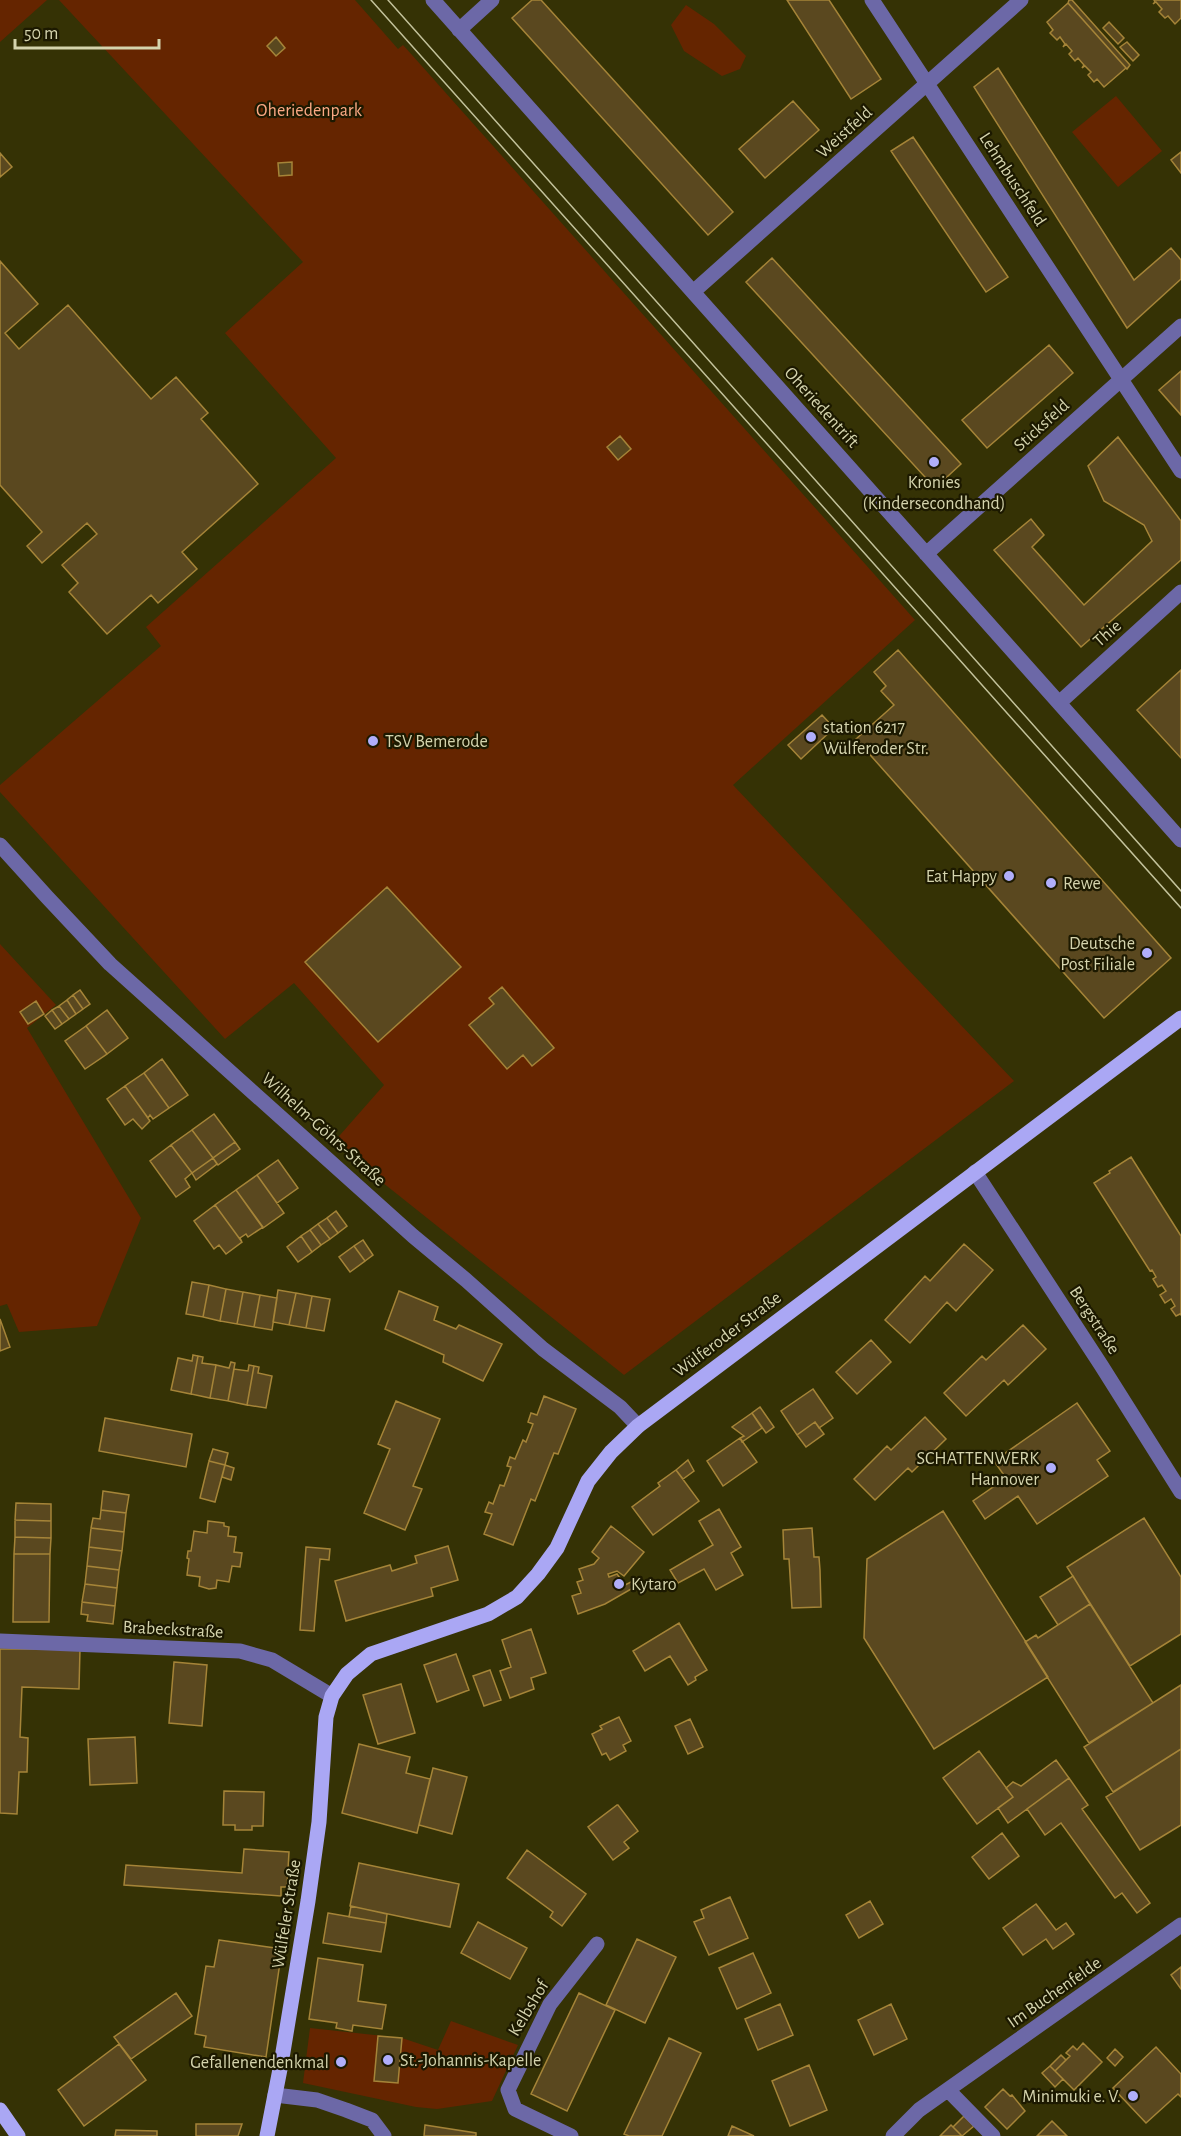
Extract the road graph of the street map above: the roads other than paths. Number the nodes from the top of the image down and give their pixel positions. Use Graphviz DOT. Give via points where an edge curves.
graph roads {
  1 [pos="433,0"];
  2 [pos="492,0"];
  3 [pos="872,0"];
  4 [pos="1021,0"];
  5 [pos="459,30"];
  6 [pos="927,83"];
  7 [pos="693,292"];
  8 [pos="1181,326"];
  9 [pos="1122,379"];
  10 [pos="1181,471"];
  11 [pos="926,554"];
  12 [pos="1181,592"];
  13 [pos="1059,703"];
  14 [pos="1181,840"];
  15 [pos="0,844"];
  16 [pos="1181,1018"];
  17 [pos="975,1172"];
  18 [pos="638,1426"];
  19 [pos="1181,1492"];
  20 [pos="0,1641"];
  21 [pos="333,1696"];
  22 [pos="1181,1925"];
  23 [pos="597,1944"];
  24 [pos="948,2090"];
  25 [pos="275,2095"];
  26 [pos="0,2110"];
  27 [pos="18,2136"];
  28 [pos="267,2136"];
  29 [pos="384,2136"];
  30 [pos="571,2136"];
  31 [pos="893,2136"];
  32 [pos="993,2136"];
  1 -- 5 [label="street, Oheriedentrift"];
  2 -- 5 [label="street"];
  3 -- 6 [label="street, Lehmbuschfeld"];
  4 -- 6 [label="street, Weistfeld"];
  5 -- 7 [label="street, Oheriedentrift"];
  6 -- 7 [label="street, Weistfeld"];
  6 -- 9 [label="street, Lehmbuschfeld"];
  7 -- 11 [label="street, Oheriedentrift"];
  8 -- 9 [label="street, Sticksfeld"];
  9 -- 10 [label="street"];
  9 -- 11 [label="street, Sticksfeld"];
  11 -- 13 [label="street, Oheriedentrift"];
  12 -- 13 [label="street, Thie"];
  13 -- 14 [label="street, Oheriedentrift"];
  15 -- 18 [label="street, Wilhelm-Göhrs-Straße" via="110,964 413,1236"];
  16 -- 17 [label="main road, Wülferoder Straße"];
  17 -- 18 [label="main road, Wülferoder Straße"];
  17 -- 19 [label="street, Bergstraße"];
  18 -- 21 [label="main road, Wülferoder Straße" via="588,1481 556,1548 517,1597 488,1614 371,1654 346,1674"];
  20 -- 21 [label="street, Brabeckstraße" via="240,1651 272,1659"];
  21 -- 25 [label="main road, Wülfeler Straße" via="326,1717 320,1812 308,1901"];
  22 -- 24 [label="street, Im Buchenfelde"];
  23 -- 30 [label="street, Kelbshof" via="550,2004 508,2090 515,2109"];
  24 -- 31 [label="street, Im Buchenfelde" via="919,2110"];
  24 -- 32 [label="street"];
  25 -- 28 [label="main road, Wülfeler Straße"];
  25 -- 29 [label="street" via="317,2100 346,2110 372,2120"];
  26 -- 27 [label="main road"];
}
